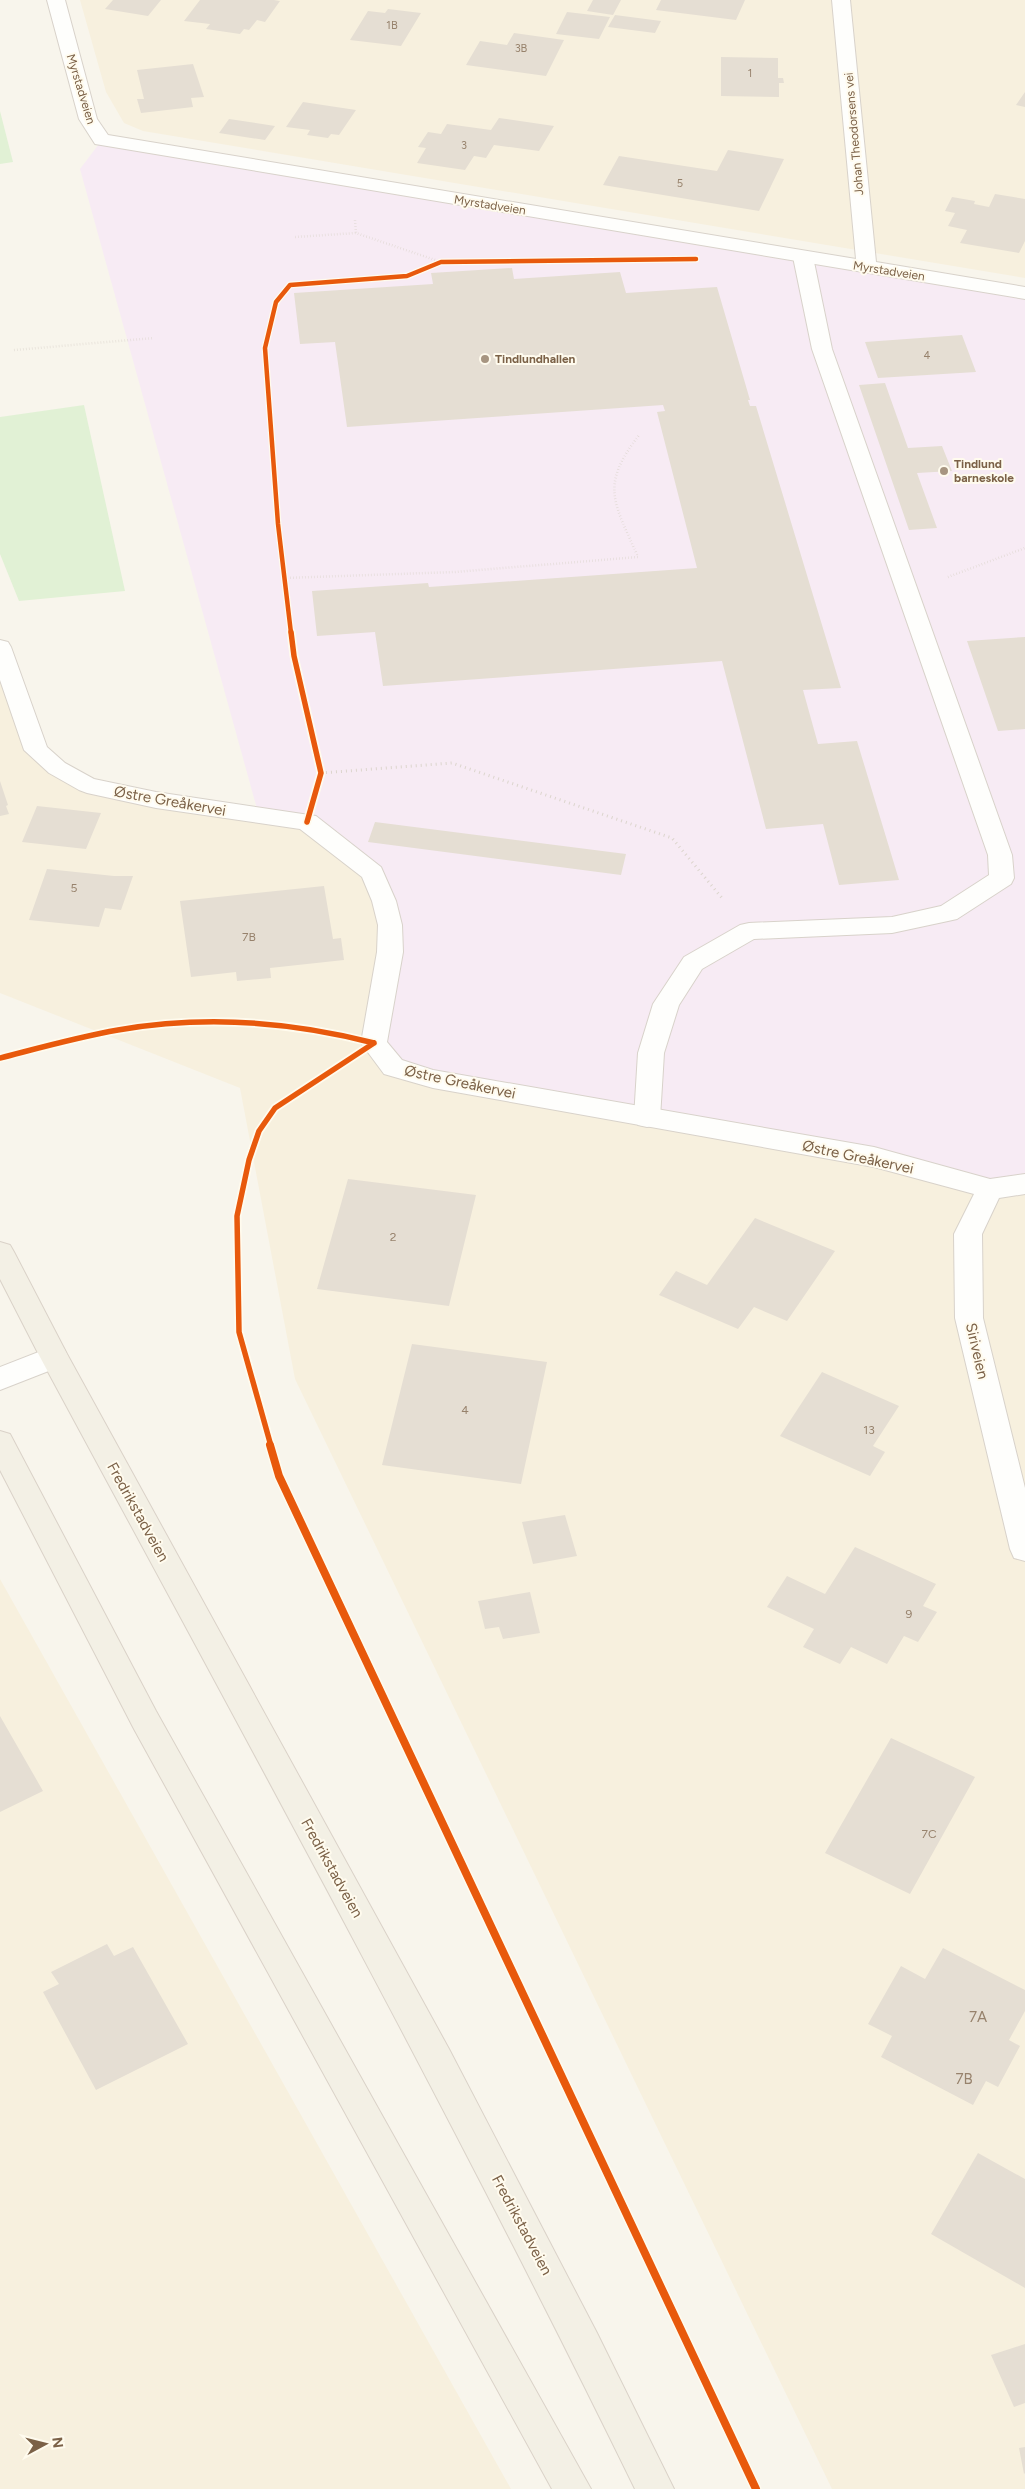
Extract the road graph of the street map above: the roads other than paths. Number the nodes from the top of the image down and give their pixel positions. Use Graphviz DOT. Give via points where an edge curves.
graph roads {
  1 [pos="56,0"];
  2 [pos="841,0"];
  3 [pos="804,258"];
  4 [pos="867,268"];
  5 [pos="1025,294"];
  6 [pos="0,646"];
  7 [pos="647,1118"];
  8 [pos="1025,1184"];
  9 [pos="990,1189"];
  10 [pos="0,1252"];
  11 [pos="54,1357"];
  12 [pos="0,1378"];
  13 [pos="0,1442"];
  14 [pos="1025,1549"];
  15 [pos="572,2489"];
  16 [pos="654,2489"];
  1 -- 3 [label="street, Myrstadveien" via="88,120 102,140"];
  2 -- 4 [label="street, Johan Theodorsens vei"];
  3 -- 4 [label="street, Myrstadveien"];
  3 -- 7 [label="street" via="822,349 1000,855 1002,878 948,913 892,925 749,931 693,963 666,1004 651,1053"];
  4 -- 5 [label="street, Myrstadveien"];
  6 -- 7 [label="street, Østre Greåkervei" via="36,750 57,768 87,785 156,800 307,822 372,873 390,925 390,952 374,1042 393,1066 433,1078"];
  7 -- 9 [label="street, Østre Greåkervei" via="874,1157"];
  8 -- 9 [label="street"];
  9 -- 14 [label="street, Siriveien" via="968,1234 969,1318"];
  10 -- 11 [label="main road, Fredrikstadveien"];
  11 -- 12 [label="street"];
  11 -- 16 [label="main road, Fredrikstadveien" via="434,2055 590,2354"];
  13 -- 15 [label="main road" via="144,1720"];
}
